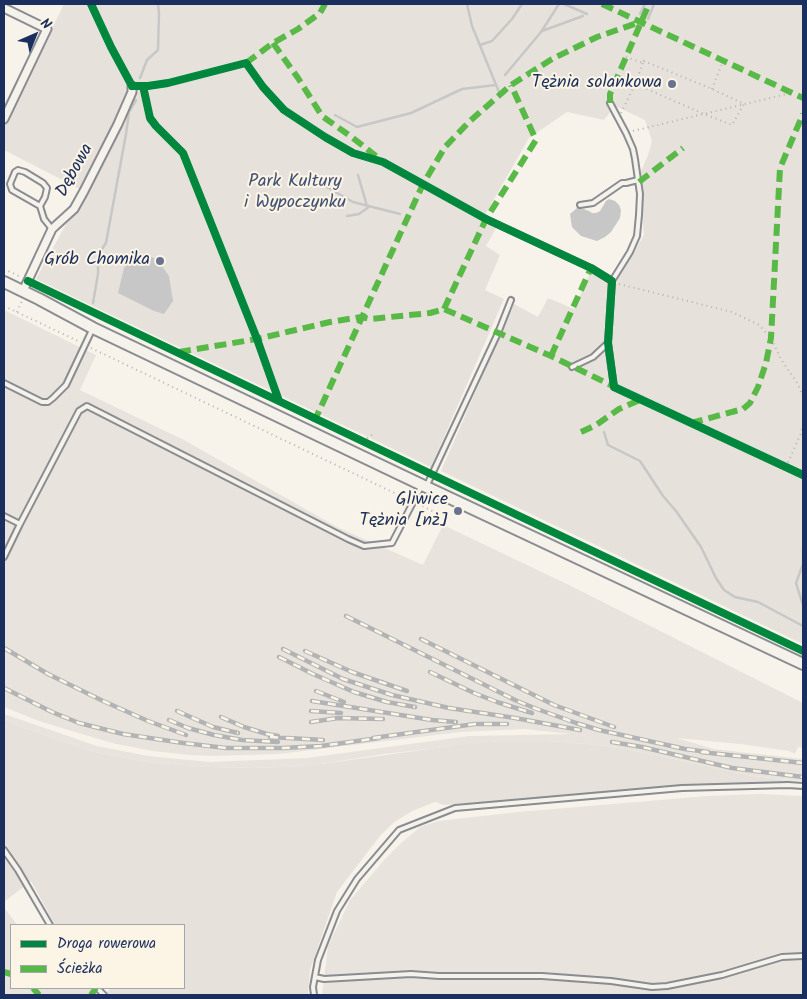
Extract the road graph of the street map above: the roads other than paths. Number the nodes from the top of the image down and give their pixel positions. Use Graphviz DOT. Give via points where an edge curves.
graph roads {
  1 [pos="4,8"];
  2 [pos="132,86"];
  3 [pos="610,103"];
  4 [pos="4,119"];
  5 [pos="638,180"];
  6 [pos="580,205"];
  7 [pos="40,206"];
  8 [pos="486,219"];
  9 [pos="52,229"];
  10 [pos="612,281"];
  11 [pos="4,282"];
  12 [pos="22,296"];
  13 [pos="510,300"];
  14 [pos="93,328"];
  15 [pos="608,343"];
  16 [pos="572,367"];
  17 [pos="4,383"];
  18 [pos="614,386"];
  19 [pos="424,486"];
  20 [pos="4,516"];
  21 [pos="20,524"];
  22 [pos="4,557"];
  23 [pos="803,664"];
  24 [pos="803,786"];
  25 [pos="4,850"];
  26 [pos="49,924"];
  27 [pos="803,956"];
  28 [pos="315,977"];
  29 [pos="314,995"];
  1 -- 4 [label="street" via="48,29"];
  2 -- 9 [label="street, Dębowa" via="118,124 74,209"];
  3 -- 5 [label="lane" via="626,133"];
  5 -- 6 [label="lane" via="622,183 593,203"];
  5 -- 10 [label="lane" via="637,236"];
  7 -- 7 [label="lane" via="12,190 10,184 15,172 25,172 44,183 47,188"];
  7 -- 9 [label="lane"];
  8 -- 10 [label="lane"];
  9 -- 12 [label="street, Dębowa"];
  10 -- 15 [label="lane"];
  11 -- 12 [label="main road"];
  12 -- 14 [label="main road"];
  13 -- 19 [label="lane" via="498,333"];
  14 -- 17 [label="lane" via="66,385 48,402"];
  14 -- 19 [label="main road"];
  15 -- 16 [label="lane" via="593,357"];
  15 -- 18 [label="lane"];
  19 -- 21 [label="lane" via="392,543 364,546 87,406 79,410"];
  19 -- 23 [label="main road"];
  20 -- 21 [label="lane"];
  21 -- 22 [label="lane"];
  24 -- 28 [label="lane" via="682,788 455,808 399,830 357,879 337,912 318,960"];
  25 -- 26 [label="lane"];
  27 -- 28 [label="lane" via="782,957 722,975 652,987 542,976 410,974"];
  28 -- 29 [label="lane"];
}
